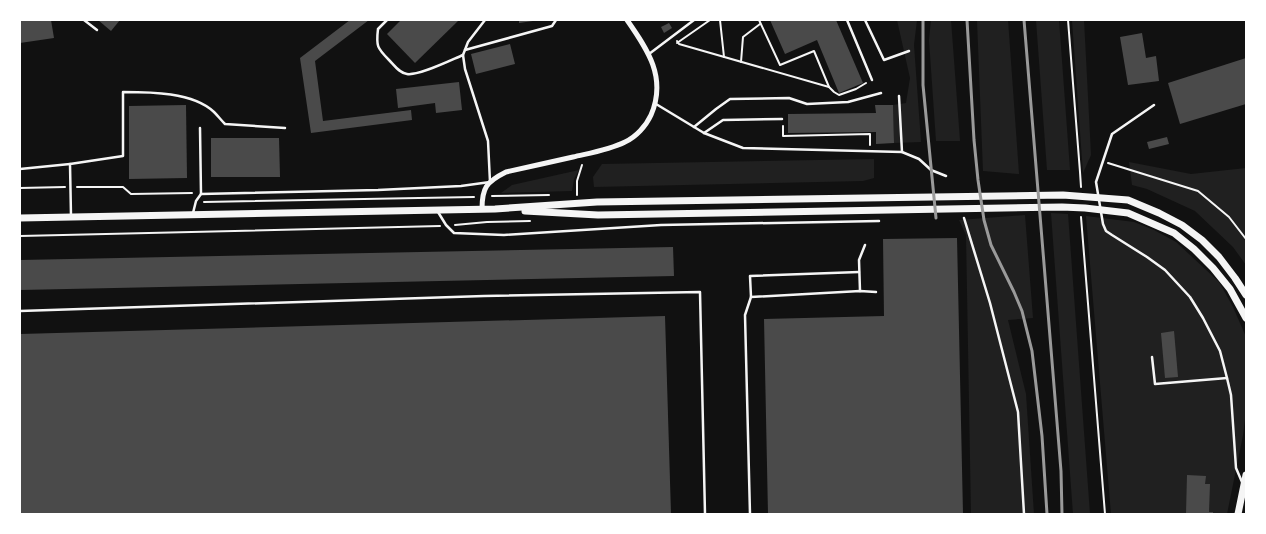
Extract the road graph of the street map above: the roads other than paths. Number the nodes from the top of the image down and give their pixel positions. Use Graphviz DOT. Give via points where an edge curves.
graph roads {
  1 [pos="84,20"];
  2 [pos="387,20"];
  3 [pos="485,20"];
  4 [pos="556,20"];
  5 [pos="627,20"];
  6 [pos="693,20"];
  7 [pos="847,20"];
  8 [pos="865,20"];
  9 [pos="97,30"];
  10 [pos="464,51"];
  11 [pos="909,51"];
  12 [pos="649,54"];
  13 [pos="463,55"];
  14 [pos="872,80"];
  15 [pos="881,93"];
  16 [pos="898,96"];
  17 [pos="656,104"];
  18 [pos="1154,105"];
  19 [pos="782,119"];
  20 [pos="694,127"];
  21 [pos="200,128"];
  22 [pos="285,128"];
  23 [pos="704,133"];
  24 [pos="902,152"];
  25 [pos="70,164"];
  26 [pos="20,169"];
  27 [pos="946,176"];
  28 [pos="490,182"];
  29 [pos="201,194"];
  30 [pos="495,209"];
  31 [pos="437,210"];
  32 [pos="482,210"];
  33 [pos="193,215"];
  34 [pos="71,217"];
  35 [pos="20,218"];
  36 [pos="964,218"];
  37 [pos="878,220"];
  38 [pos="865,245"];
  39 [pos="859,272"];
  40 [pos="860,291"];
  41 [pos="876,292"];
  42 [pos="1246,295"];
  43 [pos="751,297"];
  44 [pos="20,311"];
  45 [pos="1246,318"];
  46 [pos="1152,357"];
  47 [pos="1227,378"];
  48 [pos="1246,475"];
  49 [pos="1244,486"];
  50 [pos="705,514"];
  51 [pos="750,514"];
  52 [pos="1024,514"];
  53 [pos="1238,514"];
  1 -- 9 [label="lane"];
  2 -- 13 [label="lane" via="378,29 378,49 400,71 416,74"];
  3 -- 10 [label="lane"];
  4 -- 10 [label="lane" via="552,26"];
  5 -- 12 [label="street"];
  6 -- 12 [label="lane"];
  7 -- 14 [label="lane"];
  8 -- 11 [label="lane" via="884,60"];
  10 -- 13 [label="lane"];
  12 -- 17 [label="street" via="657,78"];
  13 -- 28 [label="lane" via="488,141"];
  15 -- 20 [label="lane" via="848,102 807,104 790,98 730,99"];
  16 -- 24 [label="lane"];
  17 -- 20 [label="lane"];
  17 -- 28 [label="street" via="649,120 625,142 506,172"];
  18 -- 47 [label="lane" via="1112,134 1096,182 1103,224 1106,231 1165,270 1190,297 1220,351"];
  19 -- 23 [label="lane" via="723,120"];
  20 -- 23 [label="lane"];
  21 -- 29 [label="lane"];
  22 -- 25 [label="lane" via="225,124 213,111 194,100 154,92 123,92 123,156"];
  23 -- 24 [label="lane" via="743,148"];
  24 -- 27 [label="lane"];
  25 -- 26 [label="lane"];
  25 -- 34 [label="lane"];
  28 -- 29 [label="lane" via="387,190"];
  28 -- 32 [label="street" via="482,197"];
  29 -- 33 [label="lane"];
  30 -- 32 [label="main road"];
  30 -- 42 [label="main road" via="597,202 1063,195 1128,200 1182,225 1202,240 1219,257"];
  30 -- 45 [label="main road" via="598,215 1062,206 1128,212 1174,233 1194,249 1230,290"];
  31 -- 32 [label="main road"];
  31 -- 33 [label="main road"];
  31 -- 37 [label="lane" via="454,233 504,235 662,225"];
  33 -- 34 [label="main road"];
  34 -- 35 [label="main road"];
  36 -- 52 [label="lane" via="990,302 1018,412"];
  38 -- 39 [label="lane" via="859,260"];
  39 -- 40 [label="lane"];
  39 -- 43 [label="lane" via="750,276"];
  40 -- 41 [label="lane"];
  40 -- 43 [label="lane"];
  43 -- 51 [label="lane" via="745,315"];
  44 -- 50 [label="lane" via="700,292"];
  46 -- 47 [label="lane" via="1154,384"];
  47 -- 49 [label="lane" via="1236,468"];
  48 -- 49 [label="main road"];
  49 -- 53 [label="main road"];
}
